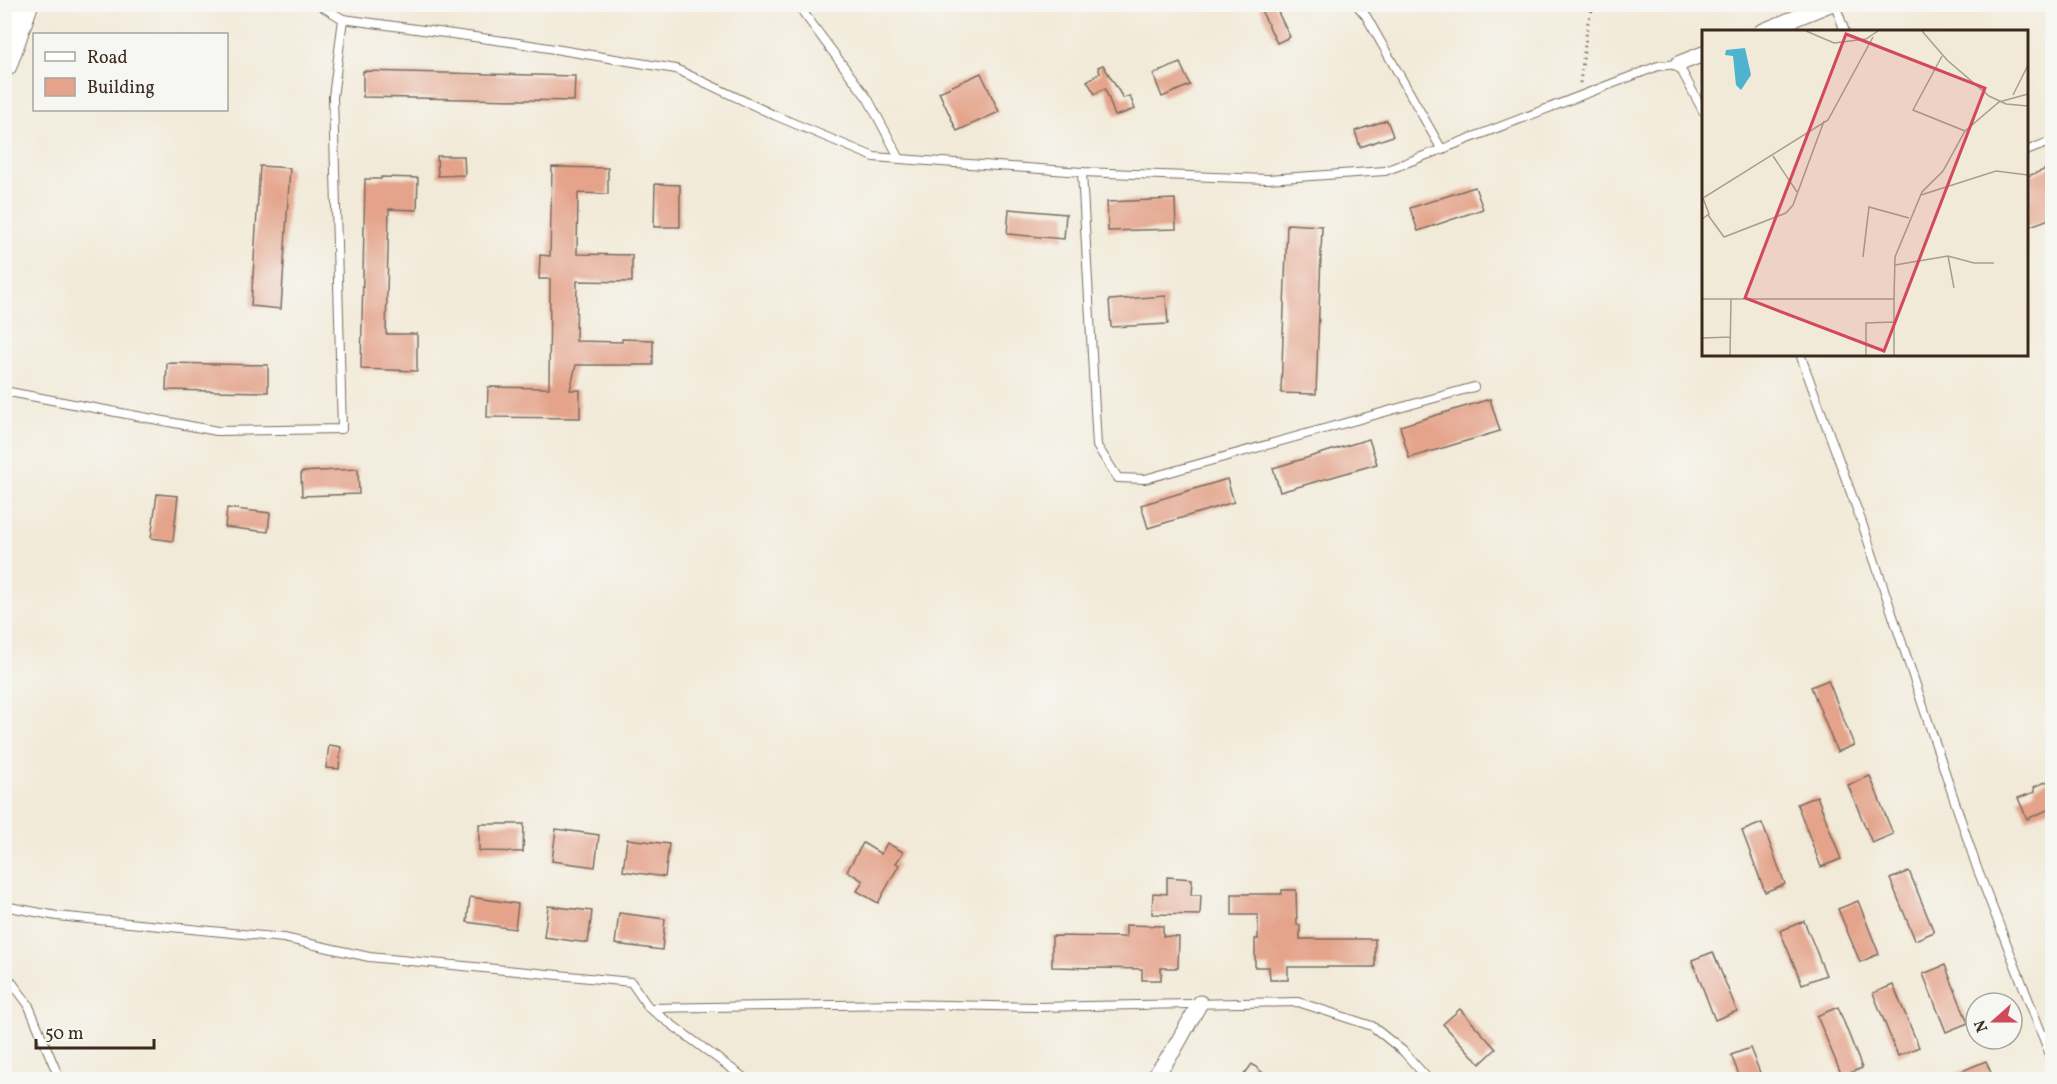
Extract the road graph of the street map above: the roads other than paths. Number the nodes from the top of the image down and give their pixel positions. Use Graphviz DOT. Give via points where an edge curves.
graph roads {
  1 [pos="25,4"];
  2 [pos="318,4"];
  3 [pos="797,4"];
  4 [pos="1356,4"];
  5 [pos="1832,4"];
  6 [pos="344,19"];
  7 [pos="1766,30"];
  8 [pos="1844,30"];
  9 [pos="1702,54"];
  10 [pos="4,64"];
  11 [pos="1678,64"];
  12 [pos="1702,109"];
  13 [pos="2052,141"];
  14 [pos="1442,150"];
  15 [pos="2027,151"];
  16 [pos="900,159"];
  17 [pos="1082,172"];
  18 [pos="1801,356"];
  19 [pos="1474,387"];
  20 [pos="4,391"];
  21 [pos="4,906"];
  22 [pos="4,972"];
  23 [pos="1200,1003"];
  24 [pos="649,1008"];
  25 [pos="2052,1060"];
  26 [pos="60,1080"];
  27 [pos="747,1080"];
  28 [pos="1152,1080"];
  29 [pos="1429,1080"];
  1 -- 10 [label="highway"];
  2 -- 6 [label="lane"];
  3 -- 16 [label="lane" via="868,99"];
  4 -- 14 [label="lane"];
  5 -- 7 [label="street"];
  5 -- 8 [label="lane"];
  6 -- 16 [label="lane" via="676,69 874,158"];
  6 -- 20 [label="lane" via="333,97 342,429 217,431"];
  9 -- 11 [label="street"];
  11 -- 12 [label="lane"];
  11 -- 14 [label="lane" via="1658,66"];
  13 -- 15 [label="lane"];
  14 -- 17 [label="lane" via="1385,171 1267,179"];
  16 -- 17 [label="lane"];
  17 -- 19 [label="lane" via="1097,446 1118,478 1145,479"];
  18 -- 25 [label="lane" via="1862,523 1977,868"];
  21 -- 24 [label="lane" via="57,916 284,938 369,957 630,982"];
  22 -- 26 [label="lane" via="28,1004"];
  23 -- 24 [label="lane"];
  23 -- 28 [label="street"];
  23 -- 29 [label="lane" via="1298,1002 1372,1026 1403,1051"];
  24 -- 27 [label="lane"];
}
